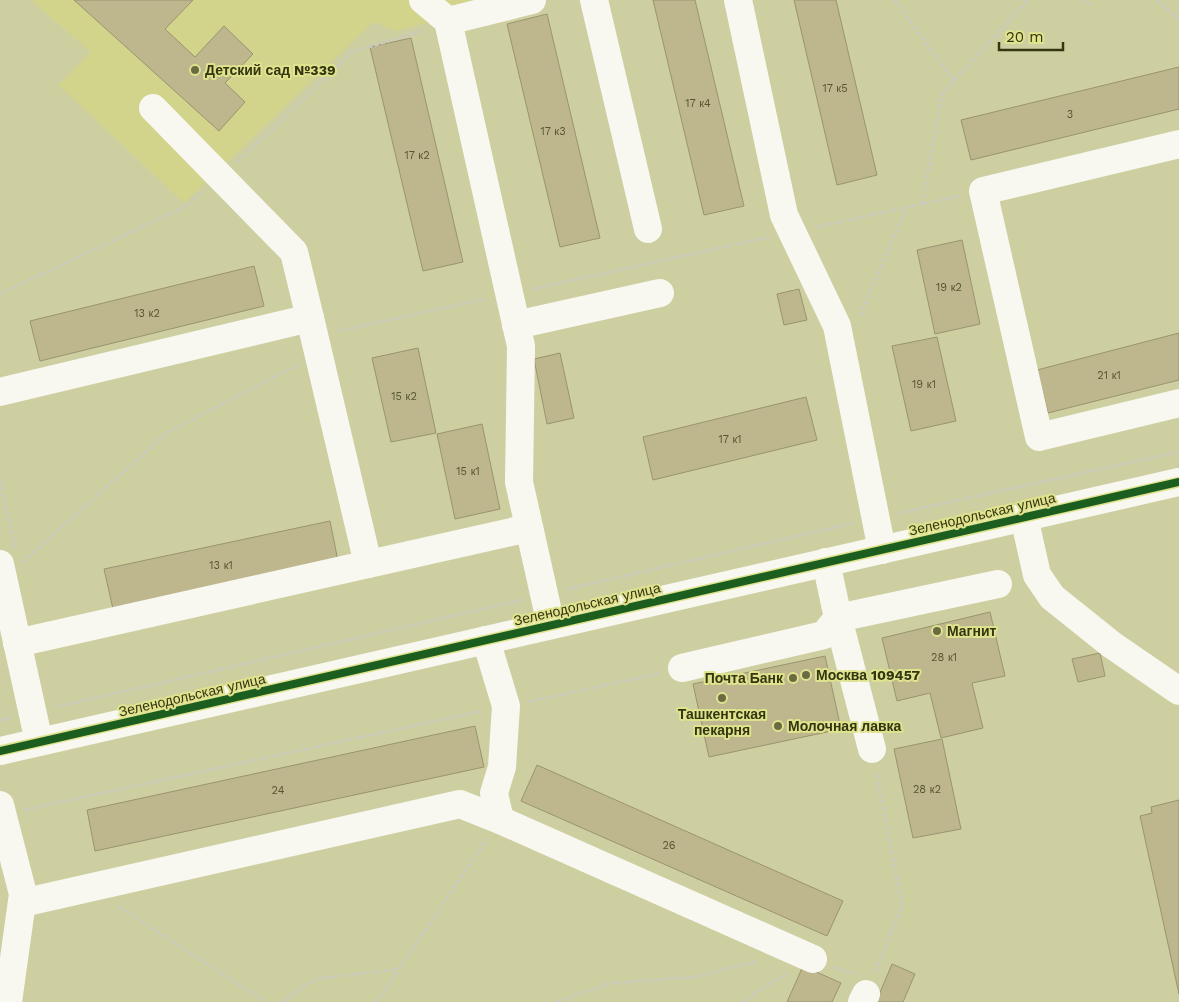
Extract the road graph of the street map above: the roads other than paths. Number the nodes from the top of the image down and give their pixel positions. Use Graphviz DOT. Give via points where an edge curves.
graph roads {
  1 [pos="424,0"];
  2 [pos="532,0"];
  3 [pos="594,0"];
  4 [pos="738,0"];
  5 [pos="448,21"];
  6 [pos="153,108"];
  7 [pos="1179,144"];
  8 [pos="648,229"];
  9 [pos="660,293"];
  10 [pos="516,325"];
  11 [pos="314,336"];
  12 [pos="0,392"];
  13 [pos="1179,403"];
  14 [pos="1179,482"];
  15 [pos="1024,517"];
  16 [pos="529,528"];
  17 [pos="882,550"];
  18 [pos="826,562"];
  19 [pos="368,564"];
  20 [pos="10,565"];
  21 [pos="998,584"];
  22 [pos="838,618"];
  23 [pos="551,625"];
  24 [pos="486,640"];
  25 [pos="18,643"];
  26 [pos="682,668"];
  27 [pos="1179,691"];
  28 [pos="39,742"];
  29 [pos="872,748"];
  30 [pos="0,751"];
  31 [pos="2,811"];
  32 [pos="500,820"];
  33 [pos="22,903"];
  34 [pos="813,959"];
  35 [pos="8,1002"];
  1 -- 5 [label="street"];
  2 -- 5 [label="street"];
  3 -- 8 [label="street"];
  4 -- 17 [label="street" via="784,215 837,326 890,512"];
  5 -- 10 [label="street"];
  6 -- 11 [label="street" via="294,252"];
  7 -- 13 [label="street" via="983,190 1039,437"];
  9 -- 10 [label="street"];
  10 -- 16 [label="street" via="521,346 519,482"];
  11 -- 12 [label="street"];
  11 -- 19 [label="street"];
  14 -- 15 [label="street, Зеленодольская улица"];
  15 -- 17 [label="street, Зеленодольская улица"];
  15 -- 27 [label="street" via="1037,575 1052,597 1112,645"];
  16 -- 19 [label="street"];
  16 -- 23 [label="street"];
  17 -- 18 [label="street, Зеленодольская улица"];
  18 -- 22 [label="street"];
  18 -- 23 [label="street, Зеленодольская улица"];
  19 -- 25 [label="street"];
  20 -- 25 [label="street"];
  21 -- 22 [label="street"];
  22 -- 26 [label="street" via="824,635"];
  22 -- 29 [label="street"];
  23 -- 24 [label="street, Зеленодольская улица"];
  24 -- 28 [label="street, Зеленодольская улица"];
  24 -- 32 [label="street" via="506,706 502,767 494,793"];
  25 -- 28 [label="street"];
  28 -- 30 [label="street, Зеленодольская улица"];
  31 -- 33 [label="street" via="23,894"];
  32 -- 33 [label="street" via="460,804"];
  32 -- 34 [label="street"];
  33 -- 35 [label="street"];
}
